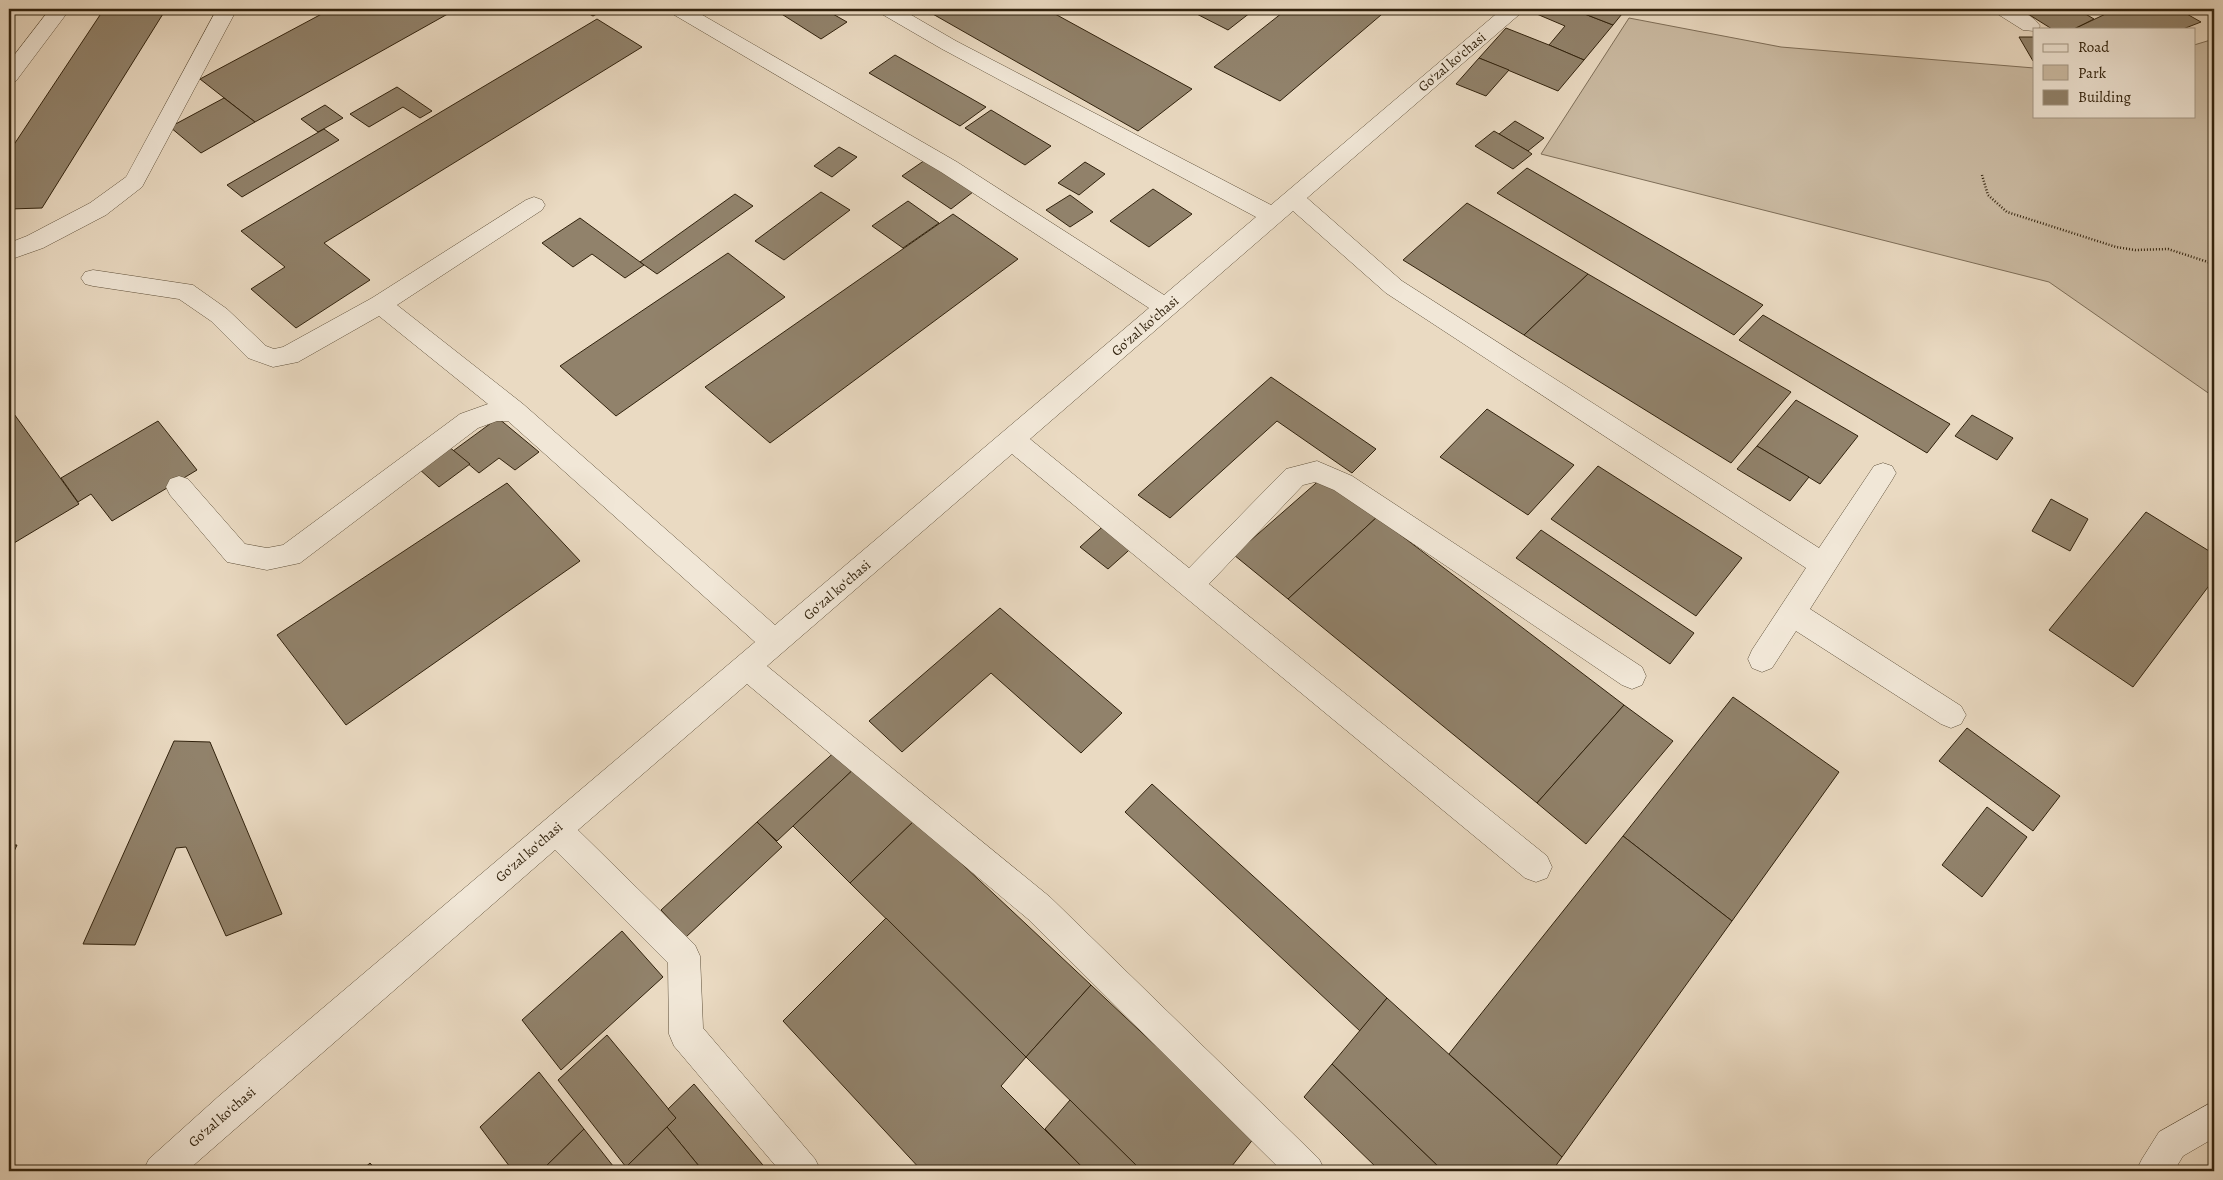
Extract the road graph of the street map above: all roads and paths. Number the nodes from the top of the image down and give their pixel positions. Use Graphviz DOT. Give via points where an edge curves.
graph roads {
  1 [pos="60,9"];
  2 [pos="227,9"];
  3 [pos="678,9"];
  4 [pos="887,9"];
  5 [pos="1514,9"];
  6 [pos="2003,9"];
  7 [pos="2030,26"];
  8 [pos="9,76"];
  9 [pos="1982,176"];
  10 [pos="534,205"];
  11 [pos="1283,207"];
  12 [pos="9,252"];
  13 [pos="2214,264"];
  14 [pos="93,278"];
  15 [pos="380,304"];
  16 [pos="1166,308"];
  17 [pos="514,411"];
  18 [pos="1013,440"];
  19 [pos="1884,474"];
  20 [pos="179,487"];
  21 [pos="1824,564"];
  22 [pos="1190,585"];
  23 [pos="1792,613"];
  24 [pos="776,643"];
  25 [pos="1762,659"];
  26 [pos="747,667"];
  27 [pos="1632,676"];
  28 [pos="1951,715"];
  29 [pos="556,830"];
  30 [pos="1536,867"];
  31 [pos="2214,1118"];
  32 [pos="161,1171"];
  33 [pos="803,1171"];
  34 [pos="1307,1171"];
  35 [pos="2154,1171"];
  1 -- 8 [label="street"];
  2 -- 12 [label="street" via="134,182 98,209"];
  3 -- 16 [label="street" via="949,167"];
  4 -- 11 [label="street" via="948,45"];
  5 -- 11 [label="street, Goʻzal koʻchasi"];
  6 -- 7 [label="street"];
  9 -- 13 [label="path" via="1988,195 2007,212 2116,247 2141,251 2168,249"];
  10 -- 15 [label="street"];
  11 -- 16 [label="street, Goʻzal koʻchasi"];
  11 -- 21 [label="street" via="1394,287"];
  14 -- 15 [label="street" via="186,291 220,315 257,352 273,358 289,355"];
  15 -- 17 [label="street"];
  16 -- 18 [label="street, Goʻzal koʻchasi"];
  17 -- 20 [label="street" via="496,411 469,422 290,555 266,559 237,554"];
  17 -- 24 [label="street"];
  18 -- 22 [label="street"];
  18 -- 24 [label="street, Goʻzal koʻchasi"];
  19 -- 21 [label="street"];
  21 -- 23 [label="street"];
  22 -- 27 [label="street" via="1295,476 1317,471 1342,483"];
  22 -- 30 [label="street"];
  23 -- 25 [label="street"];
  23 -- 28 [label="street"];
  24 -- 26 [label="street, Goʻzal koʻchasi"];
  26 -- 29 [label="street, Goʻzal koʻchasi"];
  26 -- 34 [label="street" via="1039,908"];
  29 -- 32 [label="street, Goʻzal koʻchasi"];
  29 -- 33 [label="street" via="684,956 686,1034"];
  31 -- 35 [label="street" via="2171,1144"];
}
